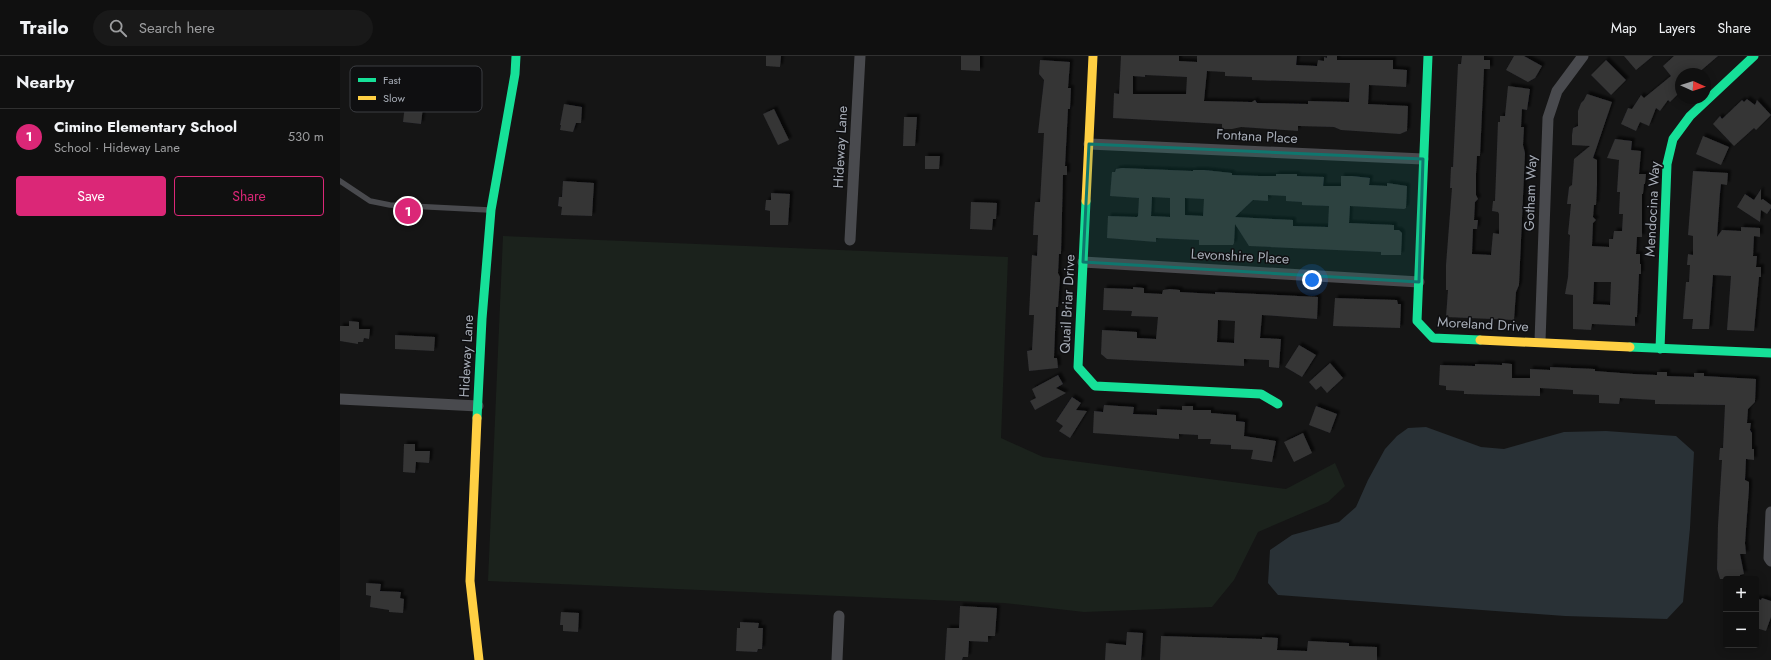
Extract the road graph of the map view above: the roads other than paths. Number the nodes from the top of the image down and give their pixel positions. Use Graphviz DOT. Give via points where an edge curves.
graph roads {
  1 [pos="516,56"];
  2 [pos="860,56"];
  3 [pos="1094,56"];
  4 [pos="1428,56"];
  5 [pos="1583,56"];
  6 [pos="1754,56"];
  7 [pos="1089,144"];
  8 [pos="1423,158"];
  9 [pos="340,181"];
  10 [pos="491,210"];
  11 [pos="850,240"];
  12 [pos="1083,262"];
  13 [pos="1419,282"];
  14 [pos="1540,341"];
  15 [pos="1660,350"];
  16 [pos="1771,353"];
  17 [pos="340,399"];
  18 [pos="1278,404"];
  19 [pos="478,406"];
  20 [pos="1771,512"];
  21 [pos="1771,561"];
  22 [pos="839,616"];
  23 [pos="479,660"];
  24 [pos="837,660"];
  1 -- 10 [label="street, Hideway Lane" via="516,74"];
  2 -- 11 [label="street, Hideway Lane"];
  3 -- 7 [label="street, Quail Briar Drive"];
  4 -- 8 [label="street, Moreland Drive"];
  5 -- 14 [label="street, Gotham Way" via="1557,91 1548,118"];
  6 -- 15 [label="street, Mendocina Way" via="1690,116 1673,139 1667,164"];
  7 -- 8 [label="street, Fontana Place"];
  7 -- 12 [label="street, Quail Briar Drive"];
  8 -- 13 [label="street, Moreland Drive"];
  9 -- 10 [label="lane" via="370,201 390,205"];
  10 -- 19 [label="street, Hideway Lane"];
  12 -- 13 [label="street, Levonshire Place"];
  12 -- 18 [label="street, Quail Briar Drive" via="1078,367 1095,386 1261,394"];
  13 -- 14 [label="street, Moreland Drive" via="1417,321 1433,338"];
  14 -- 15 [label="street, Moreland Drive"];
  15 -- 16 [label="street, Moreland Drive"];
  17 -- 19 [label="street"];
  19 -- 23 [label="street, Hideway Lane" via="470,580"];
  20 -- 21 [label="street"];
  22 -- 24 [label="street"];
}
